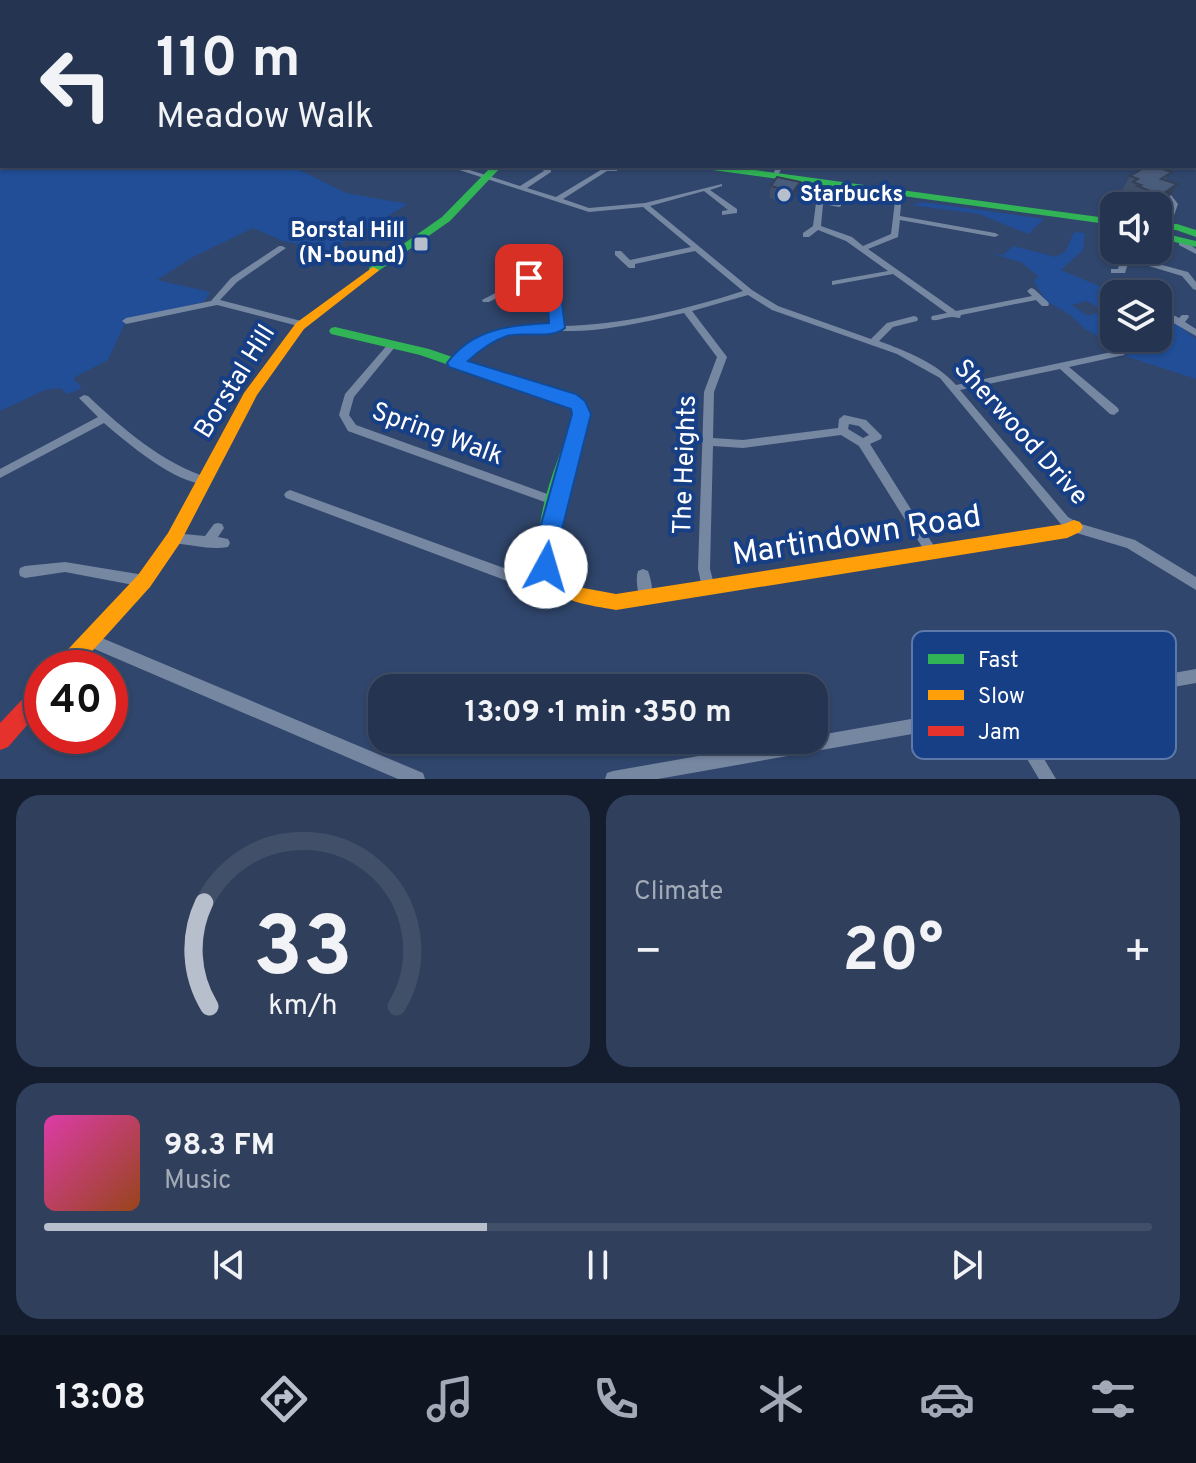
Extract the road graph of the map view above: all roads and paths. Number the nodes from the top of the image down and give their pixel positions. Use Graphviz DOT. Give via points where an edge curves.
graph roads {
  1 [pos="458,168"];
  2 [pos="544,168"];
  3 [pos="734,168"];
  4 [pos="615,170"];
  5 [pos="778,171"];
  6 [pos="488,176"];
  7 [pos="1151,182"];
  8 [pos="720,185"];
  9 [pos="522,188"];
  10 [pos="705,189"];
  11 [pos="899,193"];
  12 [pos="807,199"];
  13 [pos="557,200"];
  14 [pos="820,202"];
  15 [pos="645,205"];
  16 [pos="839,205"];
  17 [pos="725,213"];
  18 [pos="899,218"];
  19 [pos="1100,221"];
  20 [pos="817,227"];
  21 [pos="1177,231"];
  22 [pos="806,235"];
  23 [pos="998,236"];
  24 [pos="282,248"];
  25 [pos="698,248"];
  26 [pos="862,249"];
  27 [pos="1196,252"];
  28 [pos="618,253"];
  29 [pos="542,271"];
  30 [pos="1114,271"];
  31 [pos="893,272"];
  32 [pos="529,278"];
  33 [pos="835,283"];
  34 [pos="1196,287"];
  35 [pos="749,292"];
  36 [pos="486,300"];
  37 [pos="214,302"];
  38 [pos="1045,304"];
  39 [pos="686,310"];
  40 [pos="1172,315"];
  41 [pos="957,316"];
  42 [pos="935,318"];
  43 [pos="914,319"];
  44 [pos="126,321"];
  45 [pos="895,322"];
  46 [pos="302,324"];
  47 [pos="557,328"];
  48 [pos="345,332"];
  49 [pos="908,332"];
  50 [pos="1196,333"];
  51 [pos="873,342"];
  52 [pos="392,345"];
  53 [pos="1121,353"];
  54 [pos="456,363"];
  55 [pos="1062,366"];
  56 [pos="955,388"];
  57 [pos="84,398"];
  58 [pos="1103,401"];
  59 [pos="1089,403"];
  60 [pos="1114,411"];
  61 [pos="104,418"];
  62 [pos="708,442"];
  63 [pos="0,474"];
  64 [pos="205,481"];
  65 [pos="290,495"];
  66 [pos="557,502"];
  67 [pos="1074,527"];
  68 [pos="218,528"];
  69 [pos="174,538"];
  70 [pos="208,542"];
  71 [pos="224,543"];
  72 [pos="933,554"];
  73 [pos="25,572"];
  74 [pos="549,574"];
  75 [pos="643,575"];
  76 [pos="144,581"];
  77 [pos="1196,584"];
  78 [pos="708,588"];
  79 [pos="646,597"];
  80 [pos="90,640"];
  81 [pos="81,650"];
  82 [pos="1196,676"];
  83 [pos="1176,680"];
  84 [pos="24,713"];
  85 [pos="912,727"];
  86 [pos="0,739"];
  87 [pos="1036,759"];
  88 [pos="417,779"];
  89 [pos="613,779"];
  90 [pos="1048,779"];
  1 -- 6 [label="street"];
  2 -- 9 [label="street" via="549,171"];
  3 -- 5 [label="main road"];
  4 -- 13 [label="street" via="606,169"];
  5 -- 11 [label="main road"];
  6 -- 9 [label="street"];
  6 -- 46 [label="main road, Borstal Hill" via="446,219"];
  7 -- 21 [label="street" via="1174,204"];
  8 -- 10 [label="street"];
  9 -- 13 [label="street"];
  10 -- 15 [label="street"];
  10 -- 17 [label="street" via="734,211"];
  11 -- 18 [label="street"];
  11 -- 19 [label="main road"];
  12 -- 14 [label="street"];
  13 -- 15 [label="street" via="589,210"];
  14 -- 16 [label="street"];
  14 -- 20 [label="street"];
  15 -- 25 [label="street, Sherwood Drive"];
  18 -- 23 [label="street"];
  18 -- 26 [label="street" via="895,235"];
  20 -- 22 [label="street"];
  20 -- 26 [label="street"];
  21 -- 27 [label="street"];
  24 -- 37 [label="street" via="234,280"];
  25 -- 28 [label="street" via="631,265"];
  25 -- 35 [label="street, Sherwood Drive"];
  26 -- 31 [label="street"];
  29 -- 32 [label="street"];
  30 -- 34 [label="street" via="1122,271 1124,258 1129,258 1185,274"];
  31 -- 33 [label="street"];
  31 -- 41 [label="street"];
  32 -- 36 [label="street"];
  32 -- 47 [label="street" via="556,299"];
  35 -- 39 [label="street"];
  35 -- 51 [label="street, Sherwood Drive" via="791,315"];
  37 -- 44 [label="street"];
  37 -- 46 [label="street"];
  38 -- 41 [label="street" via="1033,295"];
  39 -- 47 [label="street" via="610,325"];
  39 -- 62 [label="street, The Heights" via="722,357 709,392"];
  40 -- 50 [label="street"];
  41 -- 42 [label="street"];
  43 -- 45 [label="street"];
  45 -- 49 [label="street"];
  45 -- 51 [label="street"];
  46 -- 64 [label="main road, Borstal Hill" via="251,393"];
  47 -- 54 [label="street" via="505,331 478,343"];
  48 -- 52 [label="main road"];
  51 -- 56 [label="street, Sherwood Drive" via="920,361"];
  52 -- 54 [label="main road"];
  52 -- 66 [label="street, Spring Walk" via="349,396 344,415 352,428"];
  53 -- 55 [label="street"];
  54 -- 66 [label="main road" via="579,405 582,414"];
  55 -- 56 [label="street"];
  55 -- 58 [label="street"];
  56 -- 67 [label="street, Sherwood Drive"];
  57 -- 61 [label="street"];
  58 -- 59 [label="street"];
  58 -- 60 [label="street"];
  61 -- 63 [label="street"];
  61 -- 64 [label="street" via="171,466"];
  62 -- 72 [label="street" via="743,444 843,431 863,443"];
  62 -- 78 [label="street, The Heights"];
  64 -- 69 [label="main road, Borstal Hill"];
  65 -- 74 [label="street" via="515,578"];
  66 -- 74 [label="main road" via="545,553"];
  67 -- 72 [label="main road, Martindown Road"];
  67 -- 77 [label="street" via="1131,544"];
  68 -- 70 [label="street"];
  69 -- 70 [label="street"];
  69 -- 76 [label="main road, Borstal Hill"];
  70 -- 71 [label="street"];
  72 -- 78 [label="main road, Martindown Road"];
  73 -- 76 [label="street" via="65,567"];
  74 -- 79 [label="main road, Martindown Road" via="562,588 589,600"];
  75 -- 79 [label="street"];
  76 -- 80 [label="main road, Borstal Hill"];
  78 -- 79 [label="main road, Martindown Road"];
  80 -- 81 [label="main road, Borstal Hill"];
  80 -- 88 [label="street"];
  82 -- 83 [label="street"];
  84 -- 86 [label="main road"];
  85 -- 89 [label="street"];
  87 -- 90 [label="street"];
}
